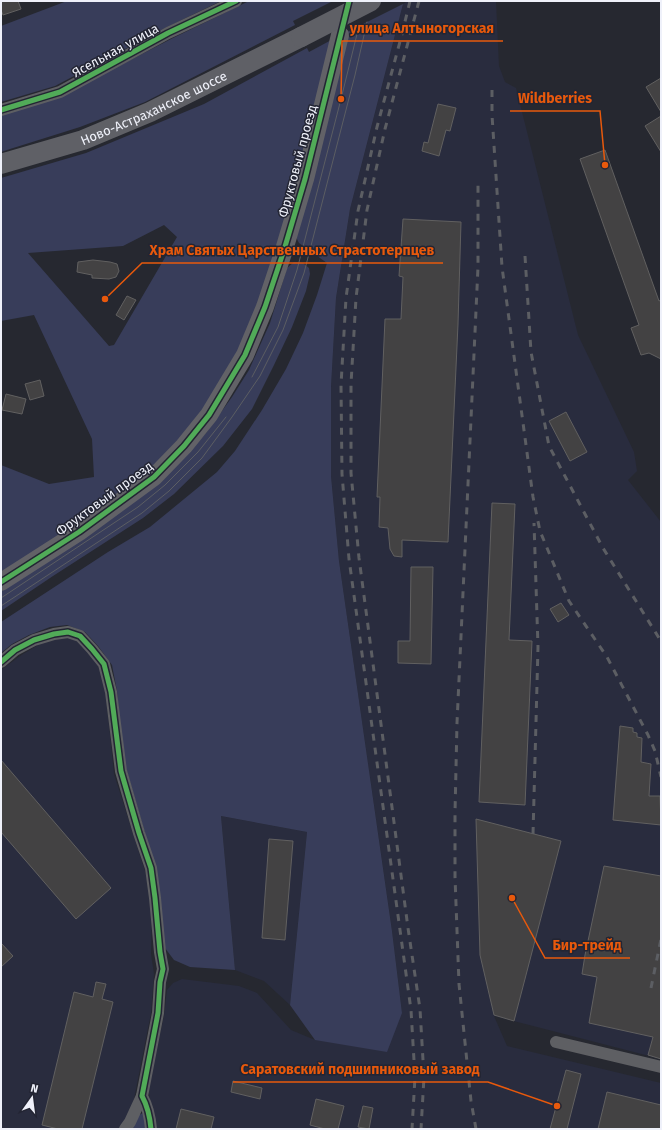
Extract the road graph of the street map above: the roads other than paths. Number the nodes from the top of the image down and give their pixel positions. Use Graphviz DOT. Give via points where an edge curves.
graph roads {
  1 [pos="236,1"];
  2 [pos="371,1"];
  3 [pos="340,35"];
  4 [pos="1,110"];
  5 [pos="1,164"];
  6 [pos="1,582"];
  7 [pos="1,662"];
  8 [pos="556,1042"];
  9 [pos="661,1067"];
  10 [pos="142,1096"];
  11 [pos="125,1129"];
  12 [pos="151,1129"];
  1 -- 4 [label="street, Ясельная улица" via="168,33 60,92"];
  2 -- 5 [label="main road, Ново-Астраханское шоссе, bridge" via="150,112 83,140"];
  3 -- 6 [label="street, Фруктовый проезд" via="304,179 266,307 245,355 209,415 154,477 80,532"];
  7 -- 10 [label="street" via="15,650 34,640 68,632 80,636 104,664 111,692 121,771 151,868 163,969 158,1013"];
  8 -- 9 [label="street"];
  10 -- 11 [label="street"];
  10 -- 12 [label="street" via="150,1114"];
}
